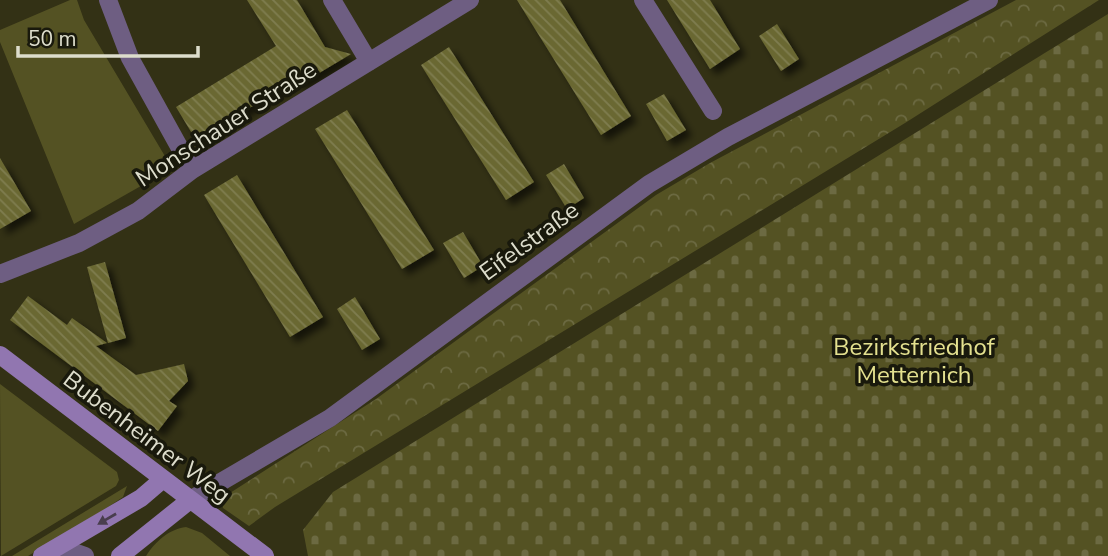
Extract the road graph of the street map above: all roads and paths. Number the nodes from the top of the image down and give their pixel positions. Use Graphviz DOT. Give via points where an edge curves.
graph roads {
  1 [pos="108,0"];
  2 [pos="332,0"];
  3 [pos="470,0"];
  4 [pos="643,0"];
  5 [pos="989,0"];
  6 [pos="369,62"];
  7 [pos="713,111"];
  8 [pos="192,170"];
  9 [pos="0,274"];
  10 [pos="0,355"];
  11 [pos="162,480"];
  12 [pos="190,500"];
  13 [pos="44,555"];
  14 [pos="85,556"];
  15 [pos="120,556"];
  16 [pos="265,556"];
  1 -- 8 [label="street" via="130,58"];
  2 -- 6 [label="street"];
  3 -- 6 [label="street, Monschauer Straße"];
  4 -- 7 [label="street"];
  5 -- 12 [label="street, Eifelstraße" via="728,137 649,184 330,418"];
  6 -- 8 [label="street, Monschauer Straße"];
  8 -- 9 [label="street, Monschauer Straße" via="106,229"];
  10 -- 11 [label="street, Bubenheimer Weg"];
  11 -- 12 [label="street, Bubenheimer Weg"];
  11 -- 13 [label="street, one-way" via="134,503"];
  12 -- 15 [label="street, Eifelstraße"];
  12 -- 16 [label="street, Bubenheimer Weg"];
  13 -- 14 [label="street" via="71,551"];
}
